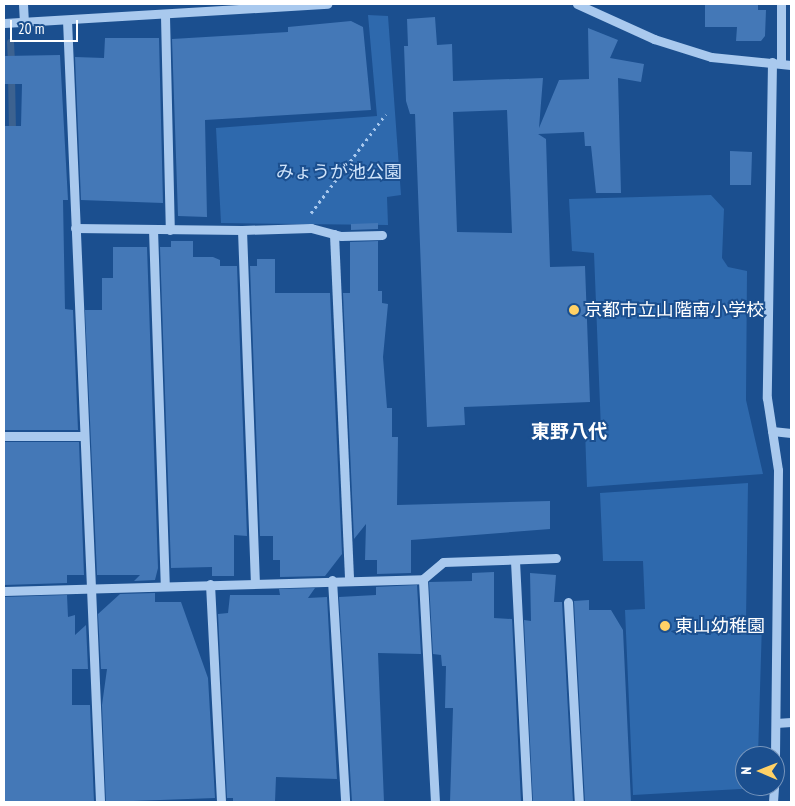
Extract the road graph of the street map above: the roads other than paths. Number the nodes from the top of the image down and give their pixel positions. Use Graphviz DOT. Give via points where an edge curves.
graph roads {
  1 [pos="23,4"];
  2 [pos="326,4"];
  3 [pos="577,4"];
  4 [pos="780,4"];
  5 [pos="165,16"];
  6 [pos="68,20"];
  7 [pos="24,21"];
  8 [pos="6,24"];
  9 [pos="777,63"];
  10 [pos="791,65"];
  11 [pos="76,228"];
  12 [pos="152,229"];
  13 [pos="170,230"];
  14 [pos="242,230"];
  15 [pos="334,234"];
  16 [pos="382,235"];
  17 [pos="772,431"];
  18 [pos="791,432"];
  19 [pos="4,436"];
  20 [pos="83,436"];
  21 [pos="556,558"];
  22 [pos="515,561"];
  23 [pos="349,579"];
  24 [pos="423,579"];
  25 [pos="332,580"];
  26 [pos="255,583"];
  27 [pos="210,584"];
  28 [pos="165,586"];
  29 [pos="88,589"];
  30 [pos="4,591"];
  31 [pos="568,602"];
  32 [pos="791,722"];
  33 [pos="776,723"];
  34 [pos="775,746"];
  35 [pos="100,802"];
  36 [pos="221,802"];
  37 [pos="345,802"];
  38 [pos="435,802"];
  39 [pos="527,802"];
  40 [pos="579,802"];
  1 -- 7 [label="street"];
  2 -- 5 [label="street"];
  3 -- 9 [label="street" via="654,39 711,57"];
  4 -- 9 [label="street"];
  5 -- 6 [label="street"];
  5 -- 13 [label="street"];
  6 -- 7 [label="street"];
  6 -- 11 [label="street"];
  7 -- 8 [label="street"];
  9 -- 10 [label="street"];
  9 -- 17 [label="street" via="767,398"];
  11 -- 12 [label="street"];
  11 -- 20 [label="street"];
  12 -- 13 [label="street"];
  12 -- 28 [label="street"];
  13 -- 14 [label="street"];
  14 -- 15 [label="street" via="311,228"];
  14 -- 26 [label="street"];
  15 -- 16 [label="street"];
  15 -- 23 [label="street"];
  17 -- 18 [label="street"];
  17 -- 33 [label="street" via="778,470"];
  19 -- 20 [label="street"];
  20 -- 29 [label="street"];
  21 -- 22 [label="street"];
  22 -- 24 [label="street" via="444,562"];
  22 -- 39 [label="street"];
  23 -- 24 [label="street"];
  23 -- 25 [label="street"];
  24 -- 38 [label="street"];
  25 -- 26 [label="street"];
  25 -- 37 [label="street"];
  26 -- 27 [label="street"];
  27 -- 28 [label="street"];
  27 -- 36 [label="street"];
  28 -- 29 [label="street"];
  29 -- 30 [label="street"];
  29 -- 35 [label="street"];
  31 -- 40 [label="street"];
  32 -- 33 [label="street"];
  33 -- 34 [label="street"];
}
